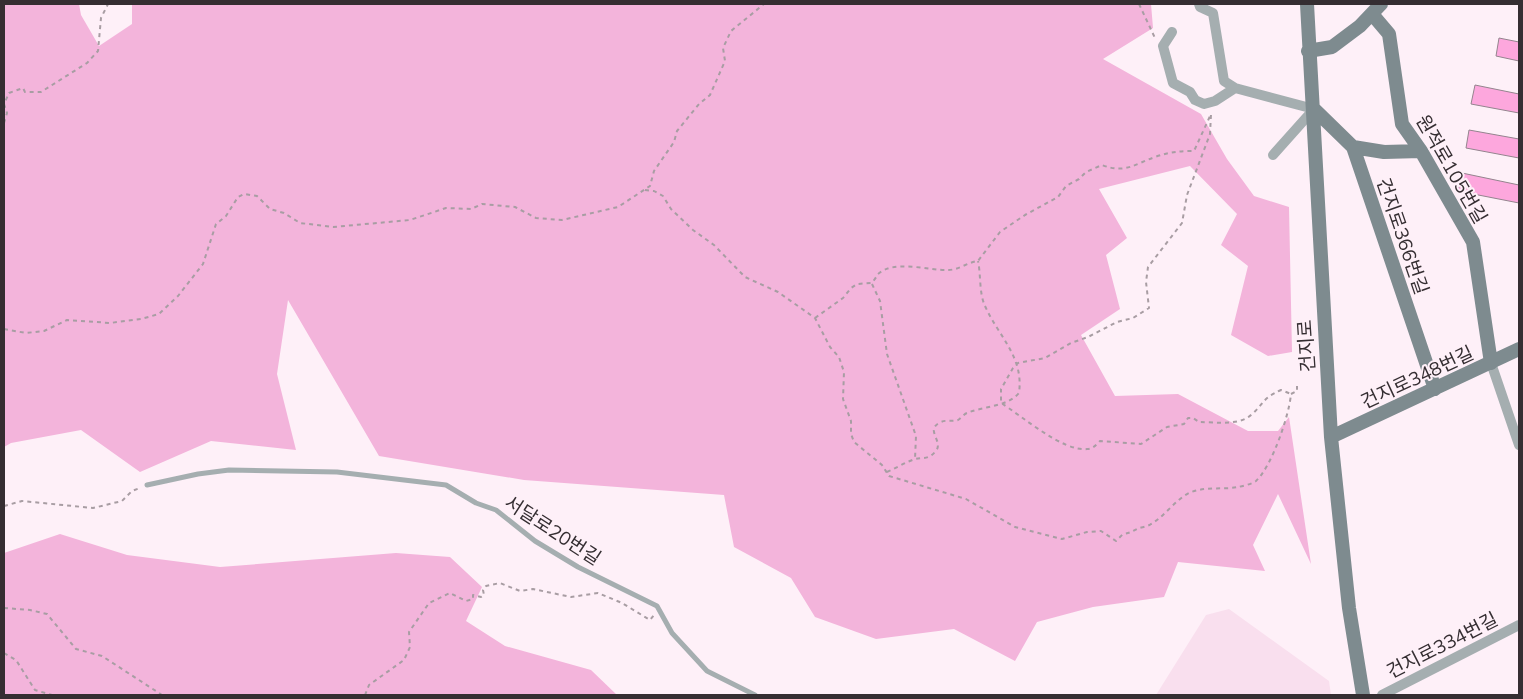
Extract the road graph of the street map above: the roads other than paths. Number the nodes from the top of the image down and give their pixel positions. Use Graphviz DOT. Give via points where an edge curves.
graph roads {
  1 [pos="1199,4"];
  2 [pos="1307,4"];
  3 [pos="1376,9"];
  4 [pos="1172,32"];
  5 [pos="1308,51"];
  6 [pos="1235,88"];
  7 [pos="1314,108"];
  8 [pos="1353,147"];
  9 [pos="1421,151"];
  10 [pos="1273,155"];
  11 [pos="1519,348"];
  12 [pos="1491,363"];
  13 [pos="1435,389"];
  14 [pos="1331,438"];
  15 [pos="1519,445"];
  16 [pos="147,485"];
  17 [pos="1519,625"];
  18 [pos="1360,692"];
  19 [pos="755,695"];
  20 [pos="1382,695"];
  1 -- 6 [label="street" via="1213,13 1224,81"];
  2 -- 5 [label="street, 건지로"];
  3 -- 5 [label="street" via="1332,47"];
  3 -- 9 [label="street, 원적로105번길" via="1390,34 1402,124"];
  4 -- 6 [label="street" via="1163,46 1173,83 1204,104 1216,101"];
  5 -- 7 [label="street, 건지로"];
  6 -- 7 [label="street"];
  7 -- 8 [label="street, 건지로366번길"];
  7 -- 10 [label="street"];
  7 -- 14 [label="street, 건지로"];
  8 -- 9 [label="street" via="1384,152"];
  8 -- 13 [label="street, 건지로366번길"];
  9 -- 12 [label="street, 원적로105번길" via="1473,242"];
  11 -- 12 [label="street, 건지로348번길"];
  12 -- 13 [label="street, 건지로348번길"];
  12 -- 15 [label="street"];
  13 -- 14 [label="street, 건지로348번길"];
  14 -- 18 [label="street, 건지로"];
  16 -- 19 [label="lane, 서달로20번길" via="229,470 337,472 446,485 476,503 496,510 535,541 578,568 657,606 672,633 707,671"];
  17 -- 20 [label="street, 건지로334번길"];
}
